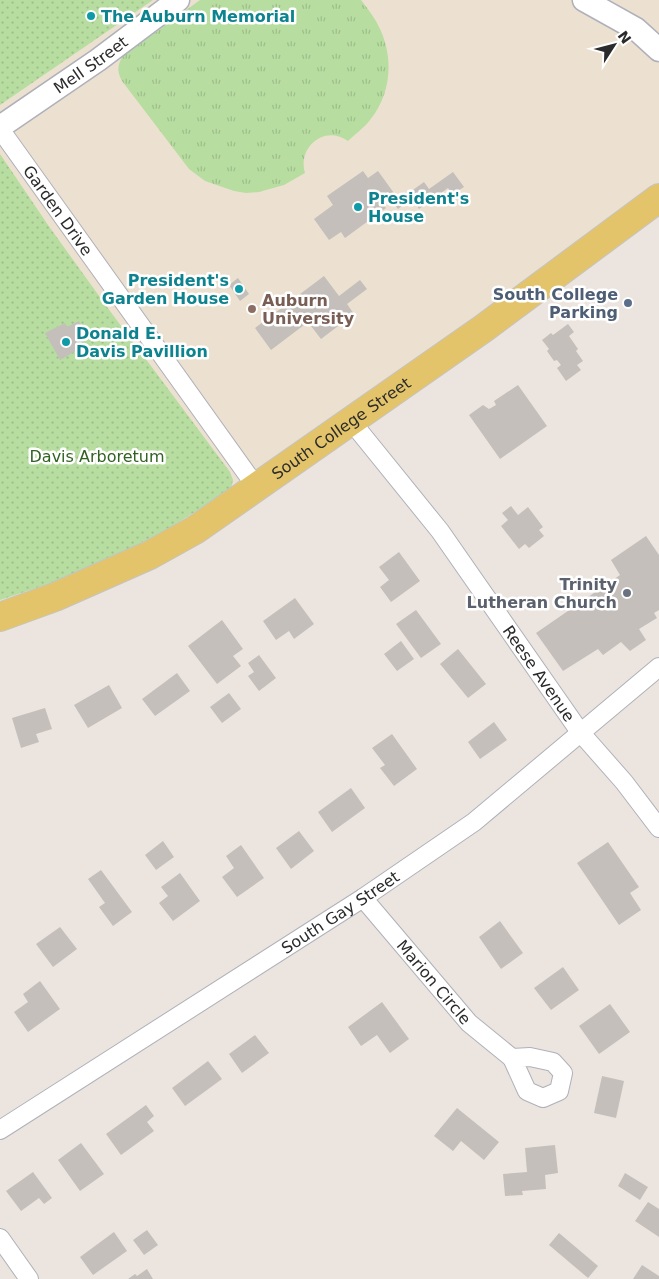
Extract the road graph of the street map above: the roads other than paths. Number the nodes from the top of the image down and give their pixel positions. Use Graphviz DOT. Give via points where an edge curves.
graph roads {
  1 [pos="178,0"];
  2 [pos="584,0"];
  3 [pos="659,50"];
  4 [pos="0,128"];
  5 [pos="659,198"];
  6 [pos="350,421"];
  7 [pos="256,488"];
  8 [pos="0,616"];
  9 [pos="659,667"];
  10 [pos="580,732"];
  11 [pos="659,828"];
  12 [pos="363,898"];
  13 [pos="512,1058"];
  14 [pos="0,1130"];
  15 [pos="0,1238"];
  16 [pos="29,1279"];
  1 -- 4 [label="street, Mell Street"];
  2 -- 3 [label="street" via="636,29"];
  4 -- 7 [label="street, Garden Drive"];
  5 -- 6 [label="main road, South College Street" via="484,328"];
  6 -- 7 [label="main road, South College Street"];
  6 -- 10 [label="street, Reese Avenue" via="440,531"];
  7 -- 8 [label="main road, South College Street" via="195,530 150,555 55,597"];
  9 -- 10 [label="street, South Gay Street"];
  10 -- 11 [label="street, Reese Avenue"];
  10 -- 12 [label="street, South Gay Street" via="474,822"];
  12 -- 13 [label="street, Marion Circle" via="469,1023"];
  12 -- 14 [label="street, South Gay Street"];
  15 -- 16 [label="street"];
}
